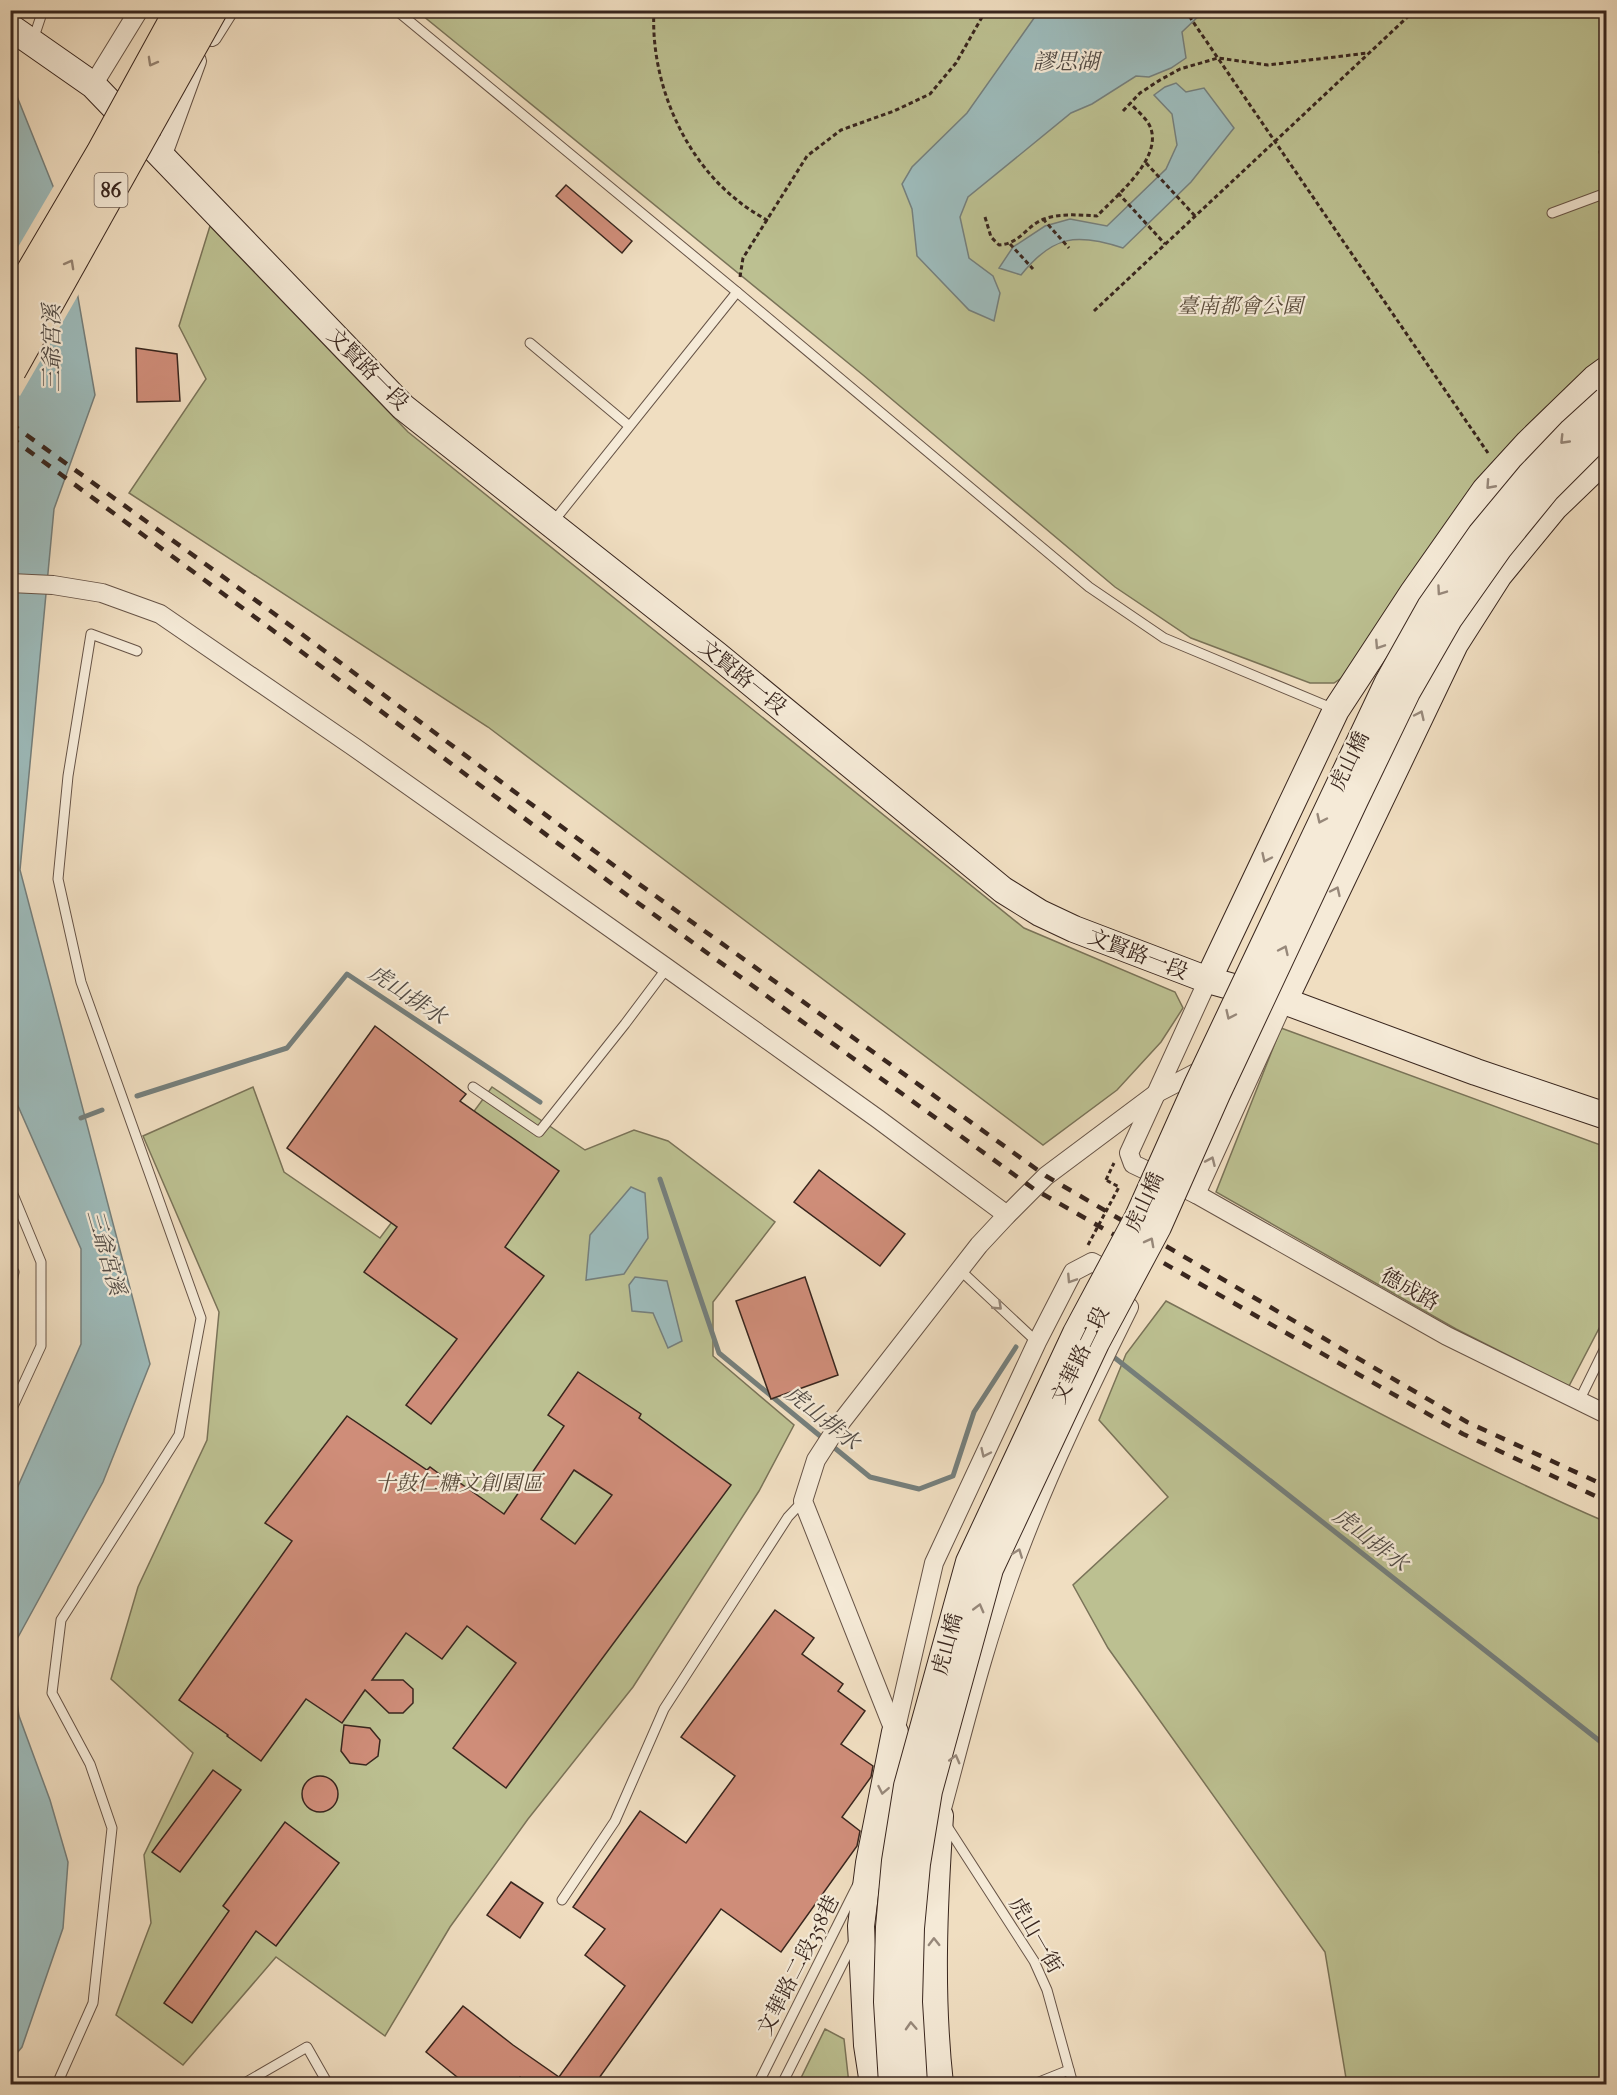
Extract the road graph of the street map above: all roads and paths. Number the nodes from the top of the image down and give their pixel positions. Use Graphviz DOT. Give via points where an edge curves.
graph roads {
  1 [pos="43,10"];
  2 [pos="140,10"];
  3 [pos="181,10"];
  4 [pos="211,10"];
  5 [pos="229,10"];
  6 [pos="396,10"];
  7 [pos="654,10"];
  8 [pos="986,10"];
  9 [pos="1185,10"];
  10 [pos="1414,10"];
  11 [pos="25,37"];
  12 [pos="1369,53"];
  13 [pos="1218,58"];
  14 [pos="93,85"];
  15 [pos="1130,103"];
  16 [pos="1123,111"];
  17 [pos="1275,142"];
  18 [pos="162,157"];
  19 [pos="1146,163"];
  20 [pos="1118,193"];
  21 [pos="1606,193"];
  22 [pos="1552,213"];
  23 [pos="1195,216"];
  24 [pos="985,217"];
  25 [pos="1043,219"];
  26 [pos="768,221"];
  27 [pos="1010,244"];
  28 [pos="1165,244"];
  29 [pos="1069,248"];
  30 [pos="1033,269"];
  31 [pos="737,291"];
  32 [pos="10,310"];
  33 [pos="1094,310"];
  34 [pos="530,343"];
  35 [pos="10,370"];
  36 [pos="1606,370"];
  37 [pos="1606,400"];
  38 [pos="628,425"];
  39 [pos="1606,430"];
  40 [pos="1488,453"];
  41 [pos="1606,458"];
  42 [pos="552,523"];
  43 [pos="10,583"];
  44 [pos="137,651"];
  45 [pos="1336,710"];
  46 [pos="666,968"];
  47 [pos="1208,980"];
  48 [pos="1284,1000"];
  49 [pos="1268,1034"];
  50 [pos="473,1087"];
  51 [pos="1157,1093"];
  52 [pos="1606,1116"];
  53 [pos="1106,1180"];
  54 [pos="10,1187"];
  55 [pos="1196,1194"];
  56 [pos="1007,1215"];
  57 [pos="1088,1245"];
  58 [pos="10,1267"];
  59 [pos="960,1269"];
  60 [pos="10,1293"];
  61 [pos="1037,1342"];
  62 [pos="1606,1346"];
  63 [pos="1579,1401"];
  64 [pos="10,1413"];
  65 [pos="1606,1414"];
  66 [pos="803,1501"];
  67 [pos="894,1732"];
  68 [pos="940,1816"];
  69 [pos="869,1863"];
  70 [pos="562,1900"];
  71 [pos="861,1926"];
  72 [pos="1069,2070"];
  73 [pos="57,2085"];
  74 [pos="243,2085"];
  75 [pos="328,2085"];
  76 [pos="758,2085"];
  77 [pos="782,2085"];
  78 [pos="873,2085"];
  79 [pos="892,2085"];
  80 [pos="914,2085"];
  81 [pos="940,2085"];
  82 [pos="1034,2085"];
  83 [pos="1073,2085"];
  1 -- 11 [label="lane"];
  2 -- 14 [label="street"];
  3 -- 32 [label="highway, 86, one-way, bridge"];
  35 -- 4 [label="highway, 86, one-way, bridge"];
  5 -- 18 [label="street" via="195,63"];
  6 -- 31 [label="lane"];
  7 -- 26 [label="path" via="656,61 667,102 681,133 707,170 735,199"];
  8 -- 26 [label="path" via="956,63 930,94 841,130 807,156"];
  9 -- 13 [label="path"];
  10 -- 12 [label="path"];
  11 -- 14 [label="street, 文賢路一段"];
  12 -- 13 [label="path" via="1268,65"];
  12 -- 17 [label="path"];
  13 -- 15 [label="path" via="1180,69"];
  13 -- 17 [label="path"];
  14 -- 18 [label="street, 文賢路一段"];
  15 -- 16 [label="path"];
  15 -- 19 [label="path" via="1150,126 1153,138"];
  17 -- 23 [label="path"];
  17 -- 40 [label="path"];
  18 -- 42 [label="street, 文賢路一段" via="403,407"];
  19 -- 20 [label="path"];
  19 -- 23 [label="path"];
  20 -- 25 [label="path" via="1096,216"];
  20 -- 28 [label="path"];
  21 -- 22 [label="lane"];
  23 -- 28 [label="path"];
  24 -- 27 [label="path" via="991,237 999,245"];
  25 -- 27 [label="path"];
  25 -- 29 [label="path"];
  26 -- 31 [label="path" via="743,258"];
  27 -- 30 [label="path"];
  28 -- 33 [label="path"];
  31 -- 38 [label="lane"];
  31 -- 45 [label="lane" via="1089,587 1164,638"];
  34 -- 38 [label="lane"];
  36 -- 45 [label="street, one-way" via="1528,443 1485,490"];
  37 -- 79 [label="street, 虎山橋, one-way, bridge" via="1530,475 1481,534 1430,607 1388,682 1138,1217 1076,1333 969,1562 907,1786 895,1861 887,2002"];
  38 -- 42 [label="lane"];
  80 -- 39 [label="street, 虎山橋, one-way, bridge" via="909,2002 917,1864 929,1791 990,1569 1096,1343 1158,1227 1407,692 1449,619 1499,548 1547,489"];
  48 -- 41 [label="street, one-way" via="1455,644 1499,575 1554,508"];
  42 -- 47 [label="street, 文賢路一段" via="1003,890 1074,929"];
  43 -- 46 [label="street" via="102,593 160,614"];
  44 -- 73 [label="lane" via="91,634 68,776 58,879 81,982 201,1318 179,1435 61,1620 52,1693 90,1764 112,1828 93,2003"];
  45 -- 47 [label="street, one-way"];
  46 -- 50 [label="lane" via="539,1132"];
  46 -- 56 [label="street"];
  47 -- 48 [label="street, 文賢路一段"];
  47 -- 51 [label="street"];
  48 -- 49 [label="street"];
  48 -- 52 [label="street, 文賢路一段"];
  49 -- 51 [label="street"];
  55 -- 49 [label="street, one-way"];
  51 -- 55 [label="street" via="1129,1153 1133,1164"];
  51 -- 56 [label="street" via="1046,1176"];
  53 -- 57 [label="path, bridge" via="1119,1187"];
  54 -- 64 [label="lane" via="41,1262 41,1346"];
  55 -- 63 [label="street, 德成路" via="1447,1336"];
  56 -- 59 [label="street"];
  58 -- 60 [label="lane" via="14,1272"];
  59 -- 61 [label="lane, one-way"];
  59 -- 66 [label="street" via="838,1426 816,1460"];
  61 -- 67 [label="street, 文華路二段, one-way" via="934,1563"];
  68 -- 61 [label="street, 文華路二段, one-way" via="982,1658 1017,1554 1060,1449 1131,1302 1124,1279 1092,1263 1073,1272"];
  62 -- 63 [label="lane"];
  63 -- 65 [label="street, 德成路"];
  66 -- 67 [label="street"];
  66 -- 70 [label="lane" via="788,1517 664,1709 615,1821"];
  67 -- 68 [label="street"];
  67 -- 69 [label="street, one-way"];
  68 -- 72 [label="lane, 虎山一街" via="1034,1961 1047,1990"];
  81 -- 68 [label="street, one-way" via="935,2038 933,1911"];
  69 -- 71 [label="street"];
  69 -- 76 [label="lane, 文華路二段358巷"];
  71 -- 77 [label="lane, 文華路二段358巷"];
  71 -- 78 [label="street"];
  72 -- 82 [label="lane"];
  72 -- 83 [label="lane, 虎山一街"];
  74 -- 75 [label="lane" via="307,2047"];
}
